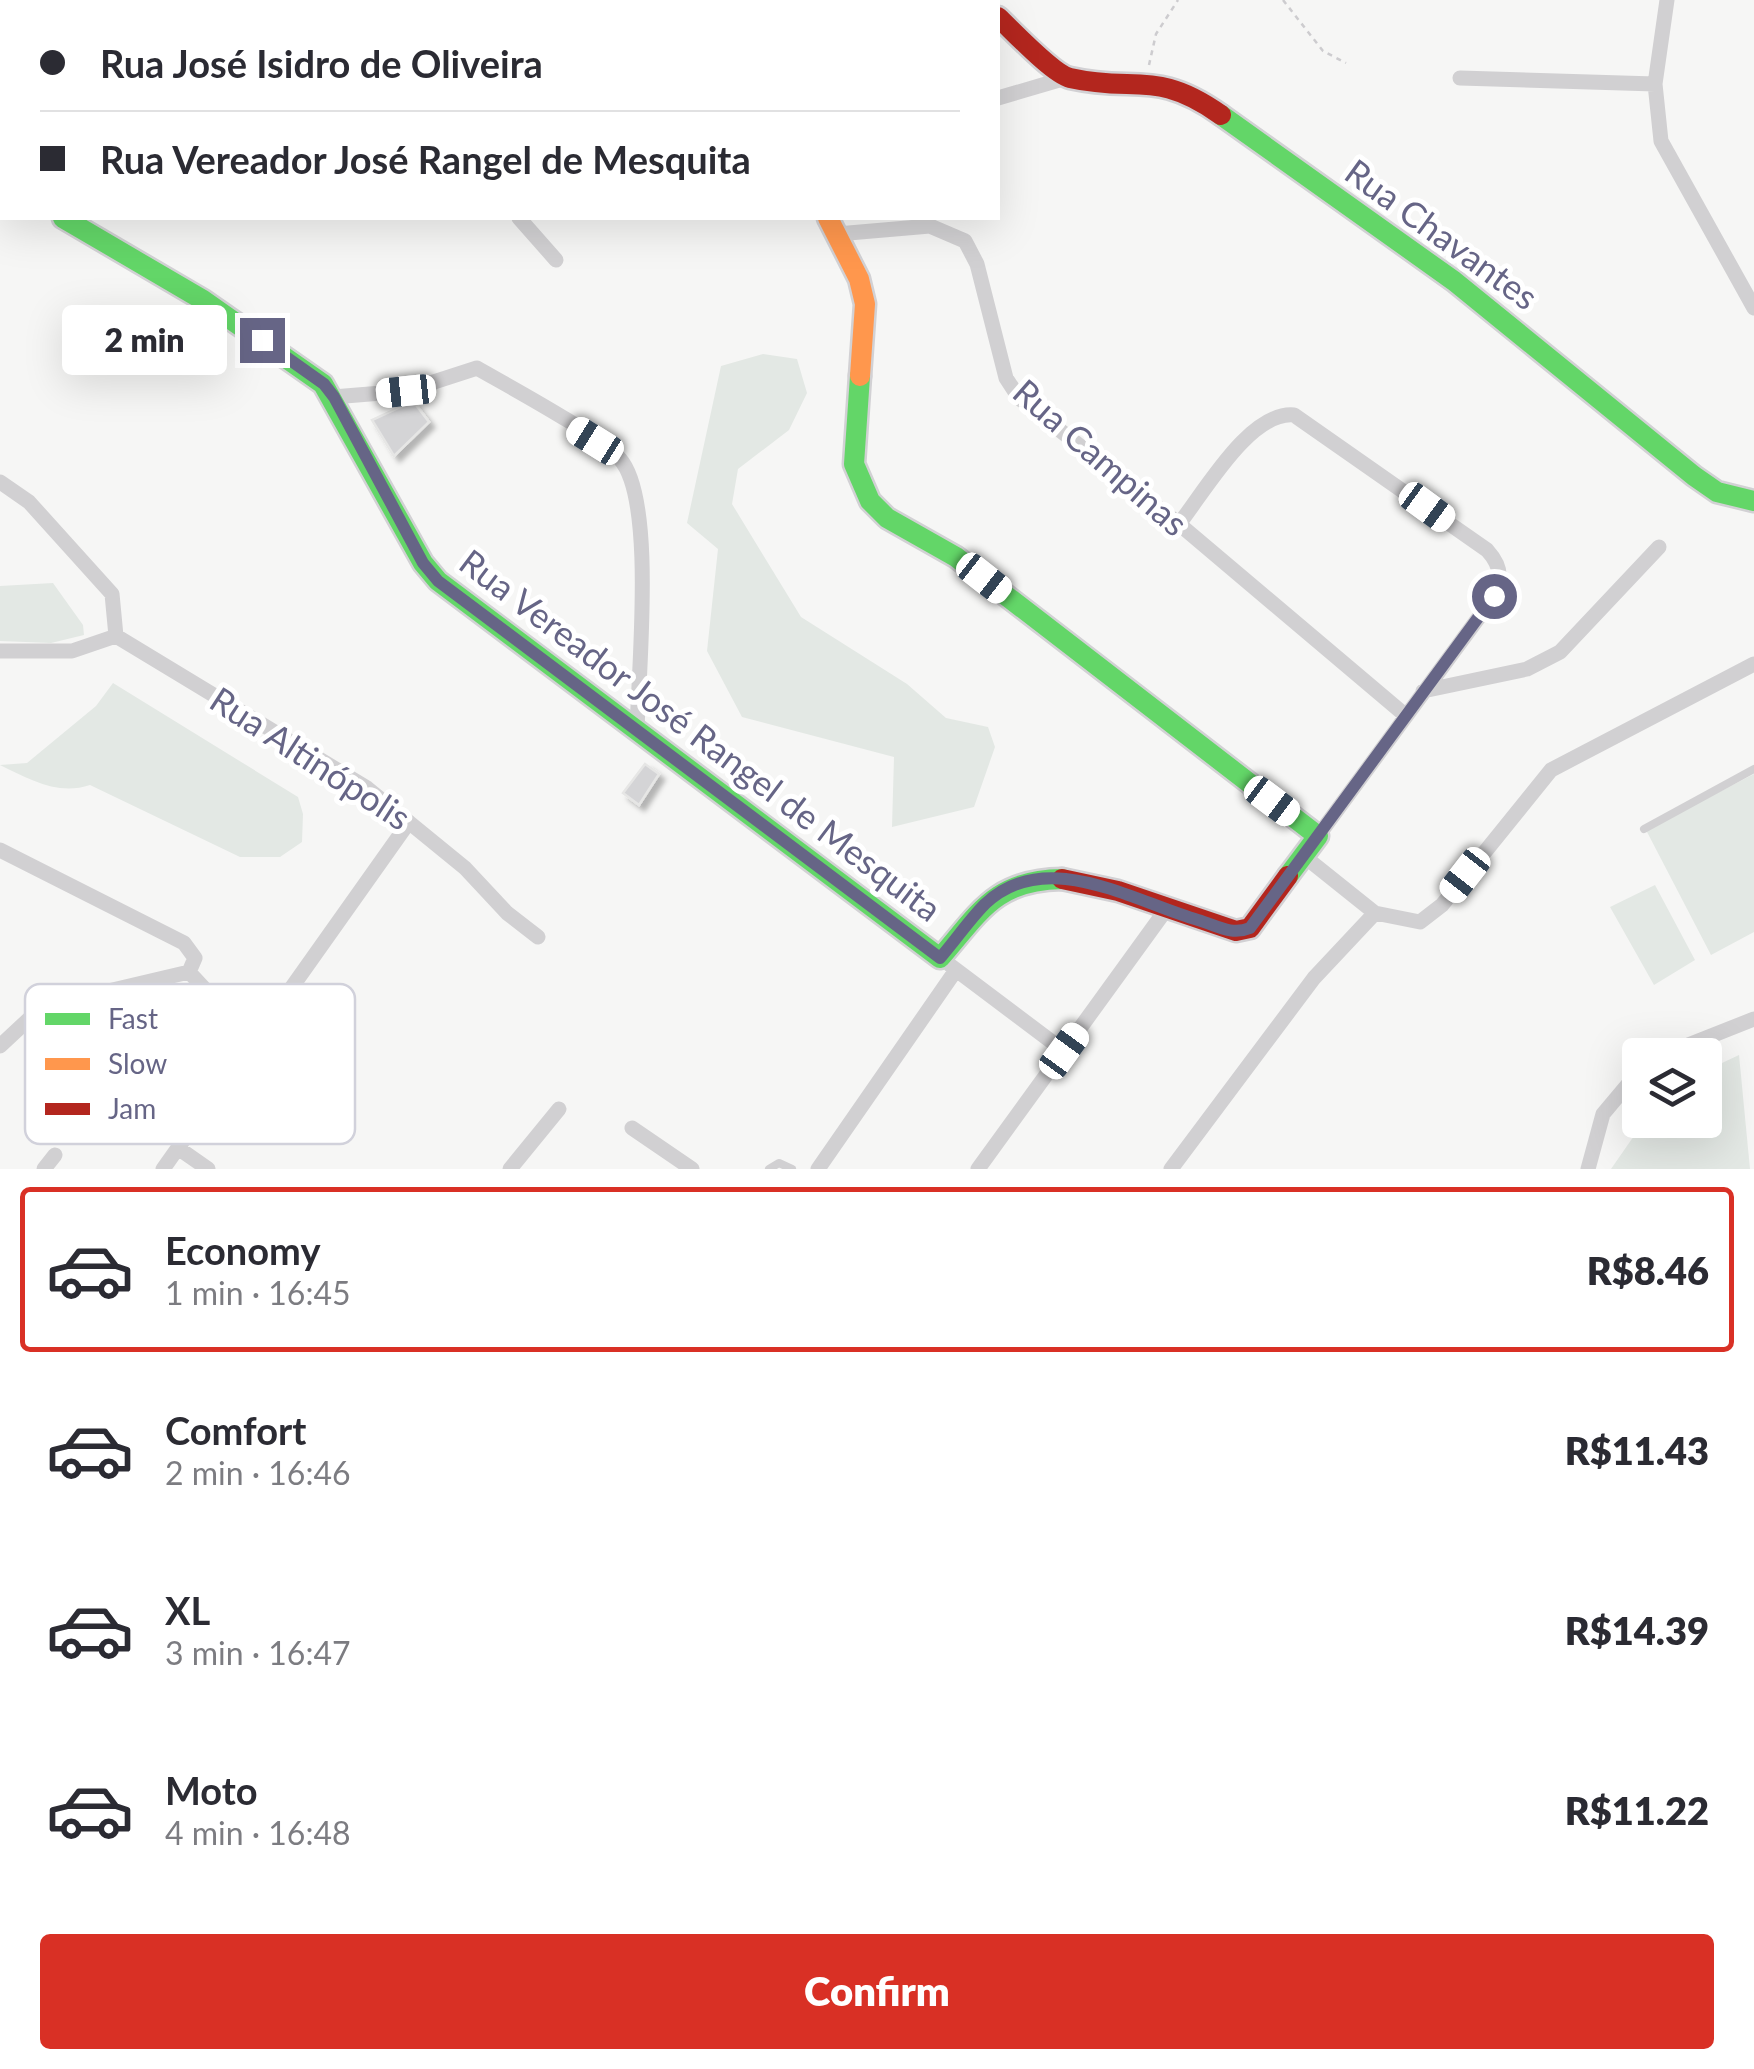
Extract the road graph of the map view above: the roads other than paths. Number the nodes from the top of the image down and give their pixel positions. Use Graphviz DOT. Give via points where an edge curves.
graph roads {
  1 [pos="1666,0"];
  2 [pos="1000,19"];
  3 [pos="1066,78"];
  4 [pos="1460,78"];
  5 [pos="1655,84"];
  6 [pos="1000,97"];
  7 [pos="66,220"];
  8 [pos="521,220"];
  9 [pos="832,226"];
  10 [pos="556,260"];
  11 [pos="1754,308"];
  12 [pos="334,397"];
  13 [pos="0,482"];
  14 [pos="1754,501"];
  15 [pos="1179,524"];
  16 [pos="1659,547"];
  17 [pos="116,636"];
  18 [pos="0,651"];
  19 [pos="1754,664"];
  20 [pos="1423,691"];
  21 [pos="1405,715"];
  22 [pos="637,732"];
  23 [pos="1754,769"];
  24 [pos="409,822"];
  25 [pos="1644,829"];
  26 [pos="1318,836"];
  27 [pos="0,850"];
  28 [pos="1305,857"];
  29 [pos="1165,911"];
  30 [pos="1375,913"];
  31 [pos="538,936"];
  32 [pos="948,964"];
  33 [pos="189,972"];
  34 [pos="138,984"];
  35 [pos="200,984"];
  36 [pos="292,984"];
  37 [pos="1754,1019"];
  38 [pos="25,1022"];
  39 [pos="1706,1038"];
  40 [pos="0,1046"];
  41 [pos="1064,1051"];
  42 [pos="1622,1087"];
  43 [pos="559,1109"];
  44 [pos="632,1128"];
  45 [pos="181,1144"];
  46 [pos="178,1148"];
  47 [pos="668,1163"];
  48 [pos="163,1169"];
  49 [pos="208,1169"];
  50 [pos="510,1169"];
  51 [pos="692,1169"];
  52 [pos="769,1169"];
  53 [pos="792,1169"];
  54 [pos="818,1169"];
  55 [pos="978,1169"];
  56 [pos="1171,1169"];
  57 [pos="1588,1169"];
  1 -- 5 [label="street"];
  2 -- 3 [label="street"];
  3 -- 6 [label="street, Rua Chavantes"];
  3 -- 14 [label="street, Rua Chavantes" via="1146,82 1194,97 1454,281 1694,476 1717,492"];
  4 -- 5 [label="street"];
  5 -- 11 [label="street" via="1656,118 1670,164"];
  7 -- 12 [label="street, Rua Vereador José Rangel de Mesquita" via="204,300"];
  8 -- 10 [label="street"];
  9 -- 15 [label="street, Rua Campinas" via="930,226 964,241 1011,388"];
  9 -- 26 [label="street" via="866,304 854,426 861,486 887,518 956,557"];
  12 -- 22 [label="street, Rua Vereador José Rangel de Mesquita" via="438,581"];
  12 -- 22 [label="street" via="406,391 476,368 618,455 636,485 640,521"];
  13 -- 17 [label="street" via="29,502 112,594"];
  15 -- 20 [label="street" via="1258,424 1281,414 1306,421 1487,550 1501,569 1494,596"];
  15 -- 21 [label="street, Rua Campinas"];
  16 -- 20 [label="street" via="1551,658"];
  17 -- 18 [label="street" via="72,651"];
  17 -- 24 [label="street, Rua Altinópolis" via="368,788"];
  19 -- 30 [label="street" via="1551,770 1432,915 1420,922"];
  20 -- 21 [label="street"];
  21 -- 26 [label="street"];
  22 -- 32 [label="street, Rua Vereador José Rangel de Mesquita"];
  23 -- 25 [label="lane"];
  24 -- 31 [label="street, Rua Altinópolis"];
  24 -- 36 [label="street"];
  26 -- 28 [label="street"];
  27 -- 33 [label="street" via="184,943 195,958"];
  28 -- 29 [label="street" via="1266,911 1240,932"];
  28 -- 30 [label="street"];
  29 -- 32 [label="street" via="1081,881 1021,880 985,904"];
  29 -- 41 [label="street"];
  30 -- 56 [label="street" via="1314,978"];
  32 -- 41 [label="street, Rua Vereador José Rangel de Mesquita"];
  32 -- 54 [label="street"];
  33 -- 34 [label="street"];
  33 -- 35 [label="street"];
  37 -- 39 [label="street"];
  38 -- 40 [label="street"];
  41 -- 55 [label="street"];
  42 -- 57 [label="street" via="1604,1114"];
  43 -- 50 [label="street"];
  44 -- 47 [label="street"];
  45 -- 46 [label="street"];
  46 -- 48 [label="street"];
  46 -- 49 [label="street"];
  47 -- 51 [label="street"];
  52 -- 53 [label="lane" via="779,1163"];
}
